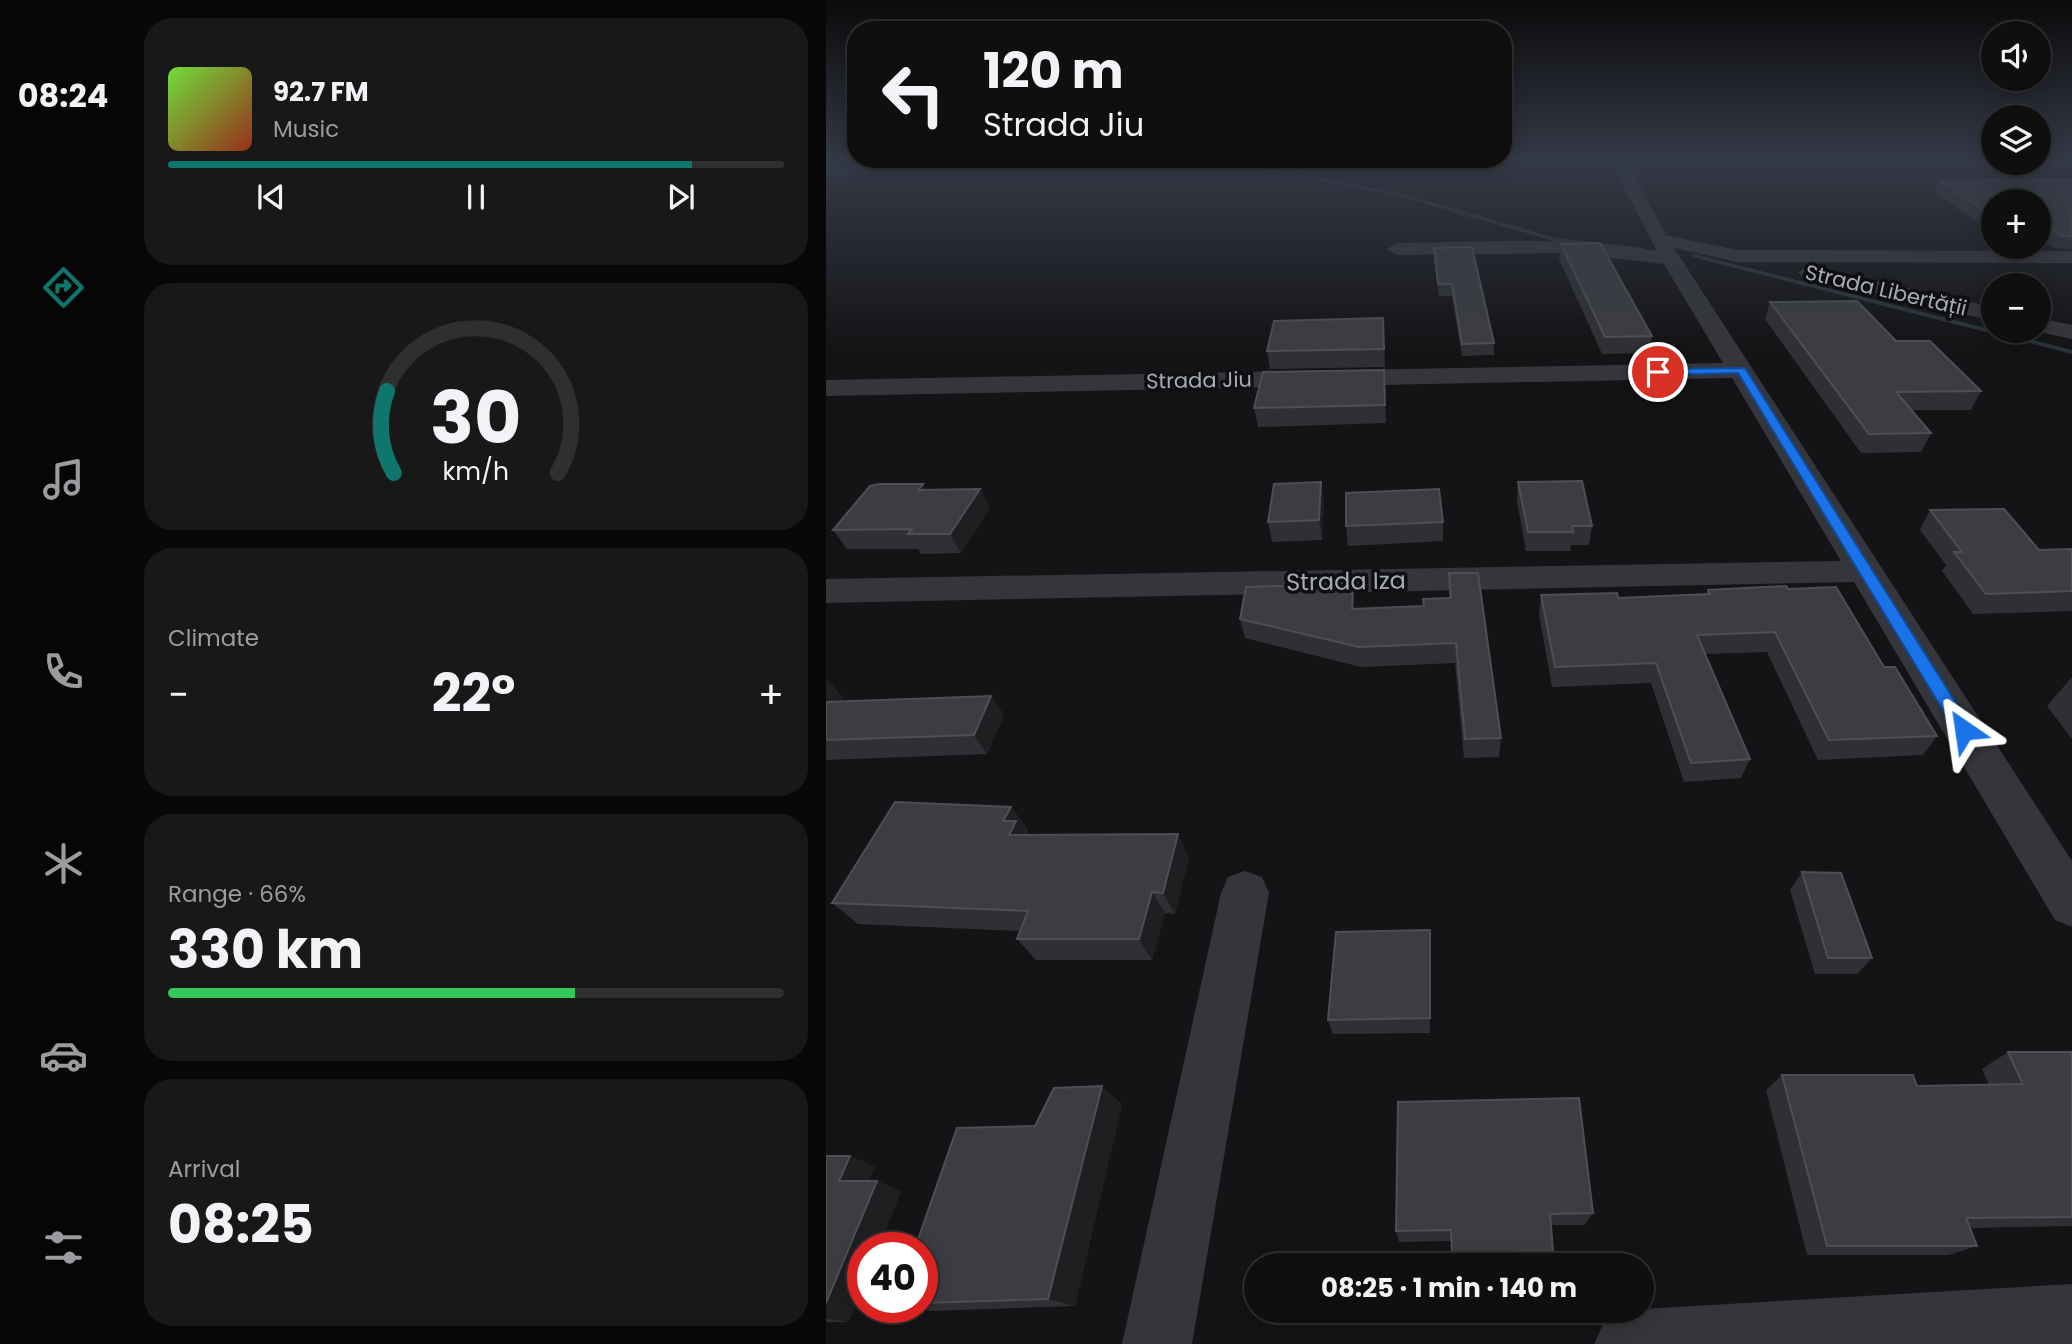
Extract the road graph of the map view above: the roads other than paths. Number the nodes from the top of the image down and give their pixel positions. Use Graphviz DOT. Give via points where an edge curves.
graph roads {
  1 [pos="1652,223"];
  2 [pos="1397,249"];
  3 [pos="1666,249"];
  4 [pos="1737,256"];
  5 [pos="2072,257"];
  6 [pos="1981,311"];
  7 [pos="2051,328"];
  8 [pos="2072,332"];
  9 [pos="1741,370"];
  10 [pos="826,388"];
  11 [pos="1866,571"];
  12 [pos="826,591"];
  13 [pos="2064,881"];
  14 [pos="1245,892"];
  15 [pos="2072,1318"];
  16 [pos="1157,1344"];
  17 [pos="1629,1344"];
  1 -- 3 [label="street"];
  2 -- 3 [label="street"];
  3 -- 4 [label="street"];
  3 -- 9 [label="street"];
  4 -- 5 [label="street"];
  4 -- 6 [label="street, Strada Libertății"];
  7 -- 8 [label="street"];
  9 -- 10 [label="street, Strada Jiu"];
  9 -- 11 [label="street"];
  11 -- 12 [label="street, Strada Iza"];
  11 -- 13 [label="street"];
  14 -- 16 [label="street"];
  15 -- 17 [label="street"];
}
